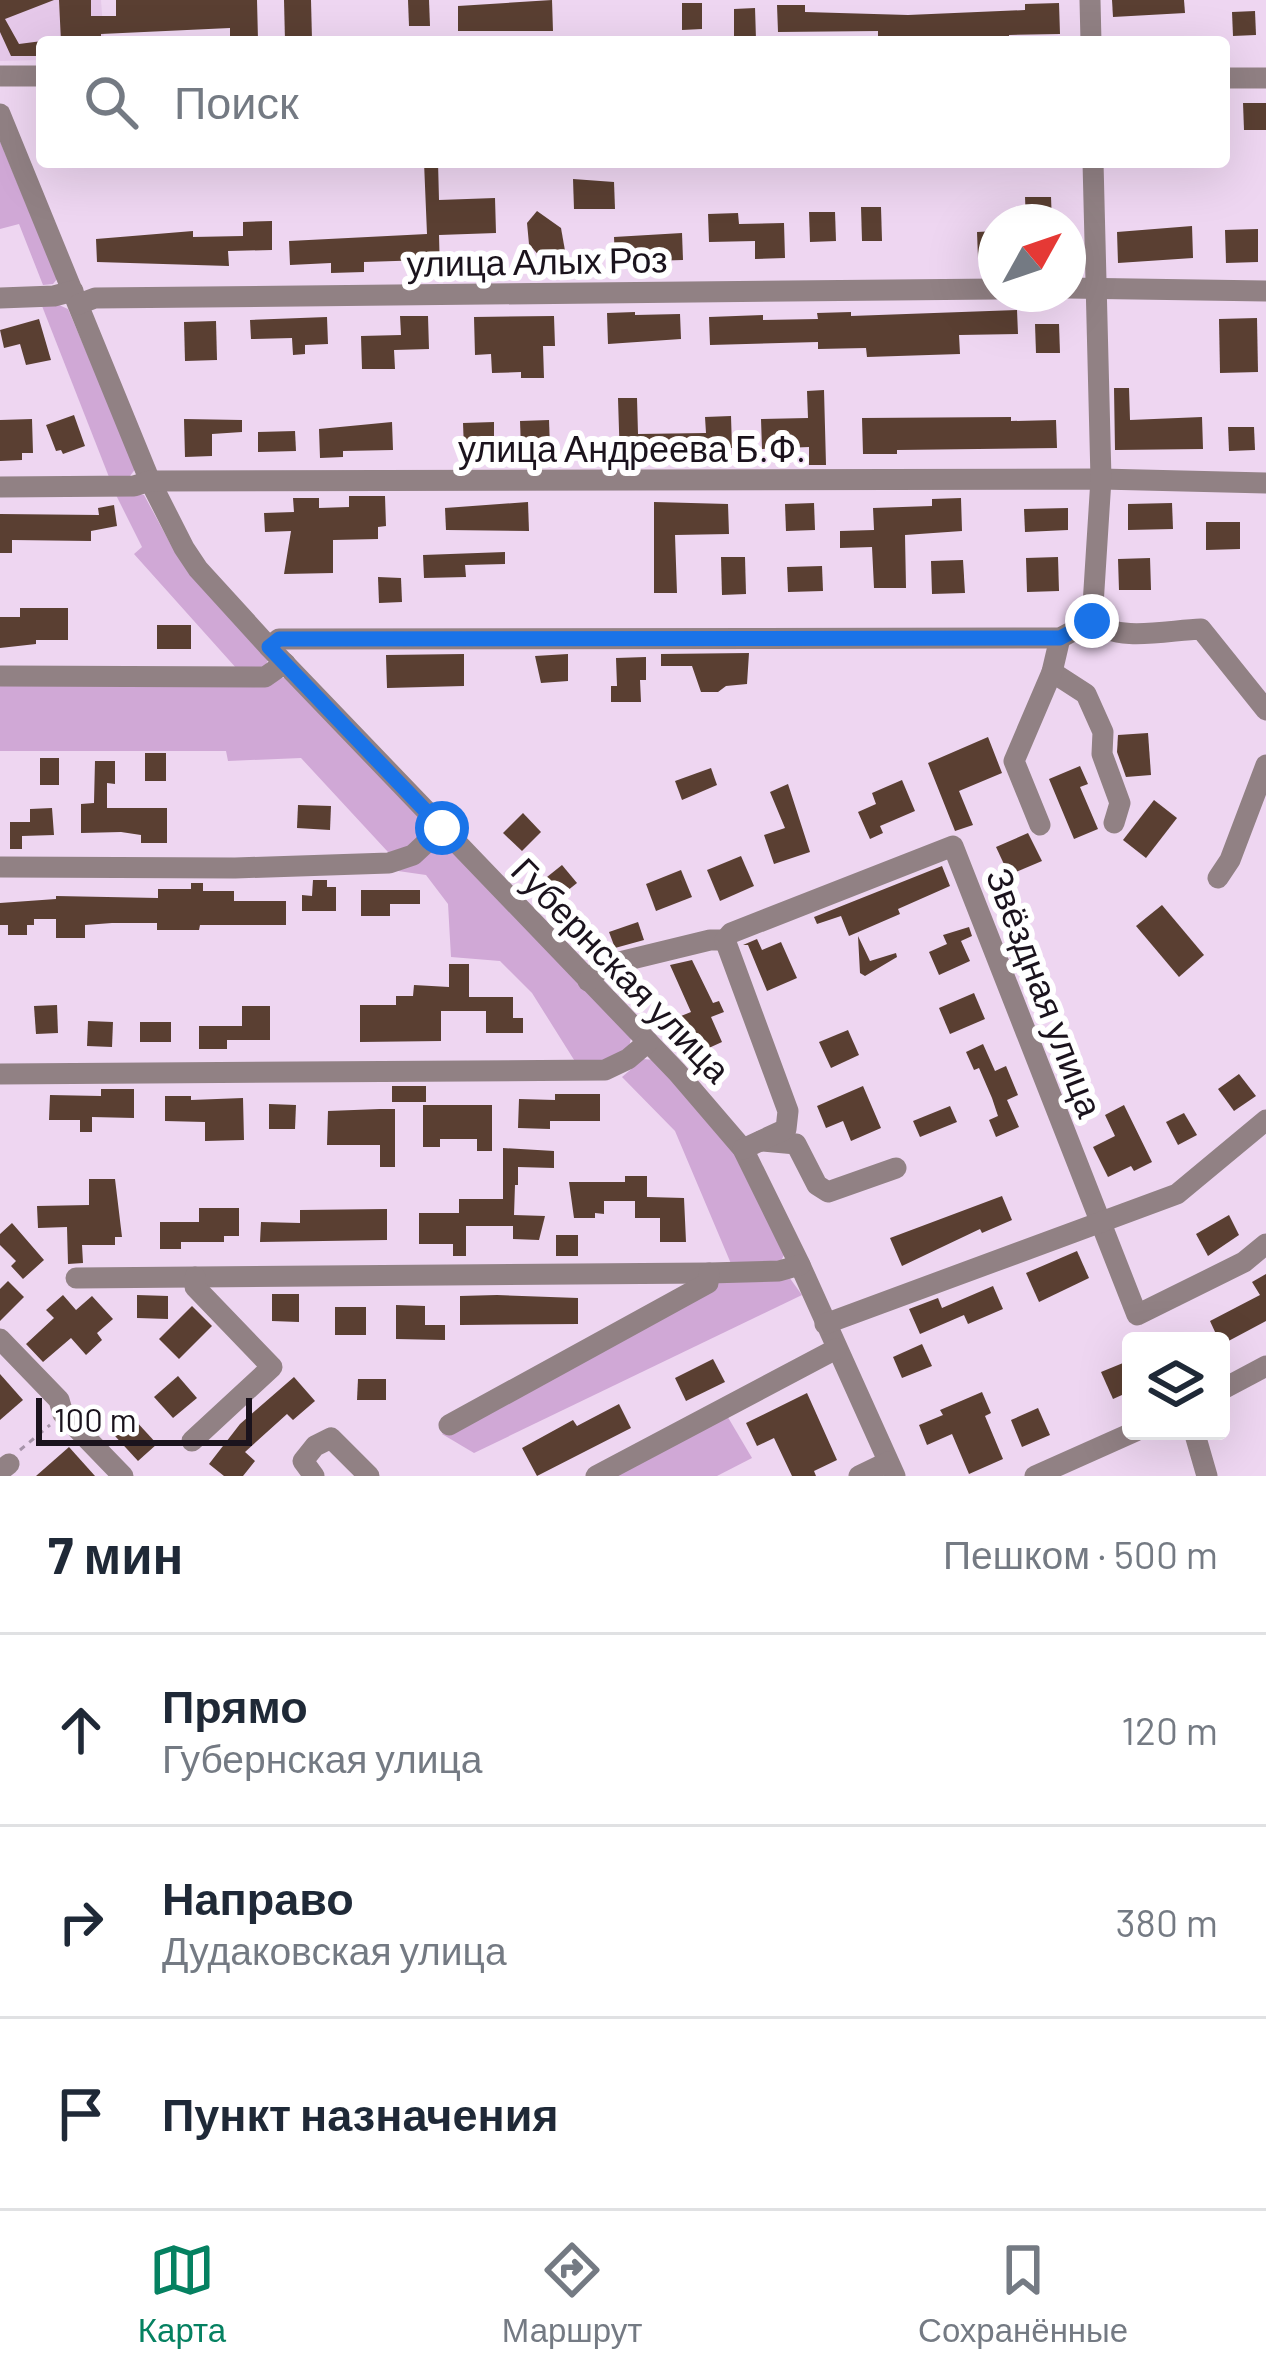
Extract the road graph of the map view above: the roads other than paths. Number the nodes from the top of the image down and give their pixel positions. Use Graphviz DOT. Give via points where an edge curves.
graph roads {
  1 [pos="1090,0"];
  2 [pos="1091,36"];
  3 [pos="0,76"];
  4 [pos="36,76"];
  5 [pos="1230,78"];
  6 [pos="1266,78"];
  7 [pos="0,114"];
  8 [pos="1093,168"];
  9 [pos="1086,288"];
  10 [pos="1094,288"];
  11 [pos="978,289"];
  12 [pos="1266,291"];
  13 [pos="76,297"];
  14 [pos="0,298"];
  15 [pos="1101,479"];
  16 [pos="150,481"];
  17 [pos="1266,484"];
  18 [pos="0,487"];
  19 [pos="1092,621"];
  20 [pos="1060,638"];
  21 [pos="277,655"];
  22 [pos="1052,671"];
  23 [pos="0,676"];
  24 [pos="1266,710"];
  25 [pos="1266,765"];
  26 [pos="1114,823"];
  27 [pos="1040,825"];
  28 [pos="442,828"];
  29 [pos="0,867"];
  30 [pos="1218,878"];
  31 [pos="725,940"];
  32 [pos="588,981"];
  33 [pos="648,1042"];
  34 [pos="0,1074"];
  35 [pos="1266,1120"];
  36 [pos="752,1145"];
  37 [pos="896,1168"];
  38 [pos="1101,1222"];
  39 [pos="1266,1244"];
  40 [pos="800,1264"];
  41 [pos="709,1273"];
  42 [pos="195,1277"];
  43 [pos="76,1278"];
  44 [pos="825,1324"];
  45 [pos="0,1339"];
  46 [pos="836,1349"];
  47 [pos="1266,1366"];
  48 [pos="1230,1385"];
  49 [pos="449,1425"];
  50 [pos="1122,1437"];
  51 [pos="1197,1440"];
  52 [pos="192,1442"];
  53 [pos="891,1469"];
  54 [pos="123,1476"];
  55 [pos="314,1476"];
  56 [pos="369,1476"];
  57 [pos="596,1476"];
  58 [pos="859,1476"];
  59 [pos="1035,1476"];
  60 [pos="1207,1476"];
  1 -- 2 [label="street"];
  3 -- 4 [label="street"];
  5 -- 6 [label="street"];
  7 -- 13 [label="street, Губернская улица"];
  8 -- 10 [label="street"];
  9 -- 10 [label="street"];
  10 -- 12 [label="street"];
  10 -- 15 [label="street"];
  11 -- 13 [label="street, улица Алых Роз"];
  13 -- 14 [label="street, улица Алых Роз"];
  13 -- 16 [label="street, Губернская улица"];
  15 -- 16 [label="street, улица Андреева Б.Ф."];
  15 -- 17 [label="street, улица Андреева Б.Ф."];
  15 -- 19 [label="street"];
  16 -- 18 [label="street, улица Андреева Б.Ф."];
  16 -- 21 [label="street, Губернская улица" via="198,569"];
  19 -- 20 [label="street"];
  19 -- 24 [label="street" via="1122,633 1201,629"];
  20 -- 21 [label="street" via="279,639"];
  20 -- 22 [label="street"];
  21 -- 23 [label="street" via="265,677"];
  21 -- 28 [label="street, Губернская улица"];
  22 -- 26 [label="street" via="1086,694 1103,732 1102,754 1120,803"];
  22 -- 27 [label="street" via="1014,761"];
  25 -- 30 [label="street"];
  28 -- 29 [label="street" via="413,855 389,863"];
  28 -- 32 [label="street, Губернская улица"];
  31 -- 32 [label="street" via="603,966"];
  31 -- 36 [label="street" via="788,1111 786,1129"];
  31 -- 38 [label="street, Звёздная улица" via="953,846"];
  32 -- 33 [label="street, Губернская улица"];
  33 -- 34 [label="street" via="605,1070"];
  33 -- 36 [label="street, Губернская улица"];
  35 -- 38 [label="street" via="1177,1194"];
  36 -- 37 [label="street" via="796,1144 828,1192"];
  36 -- 40 [label="street, Губернская улица"];
  38 -- 39 [label="street" via="1137,1315"];
  38 -- 44 [label="street"];
  40 -- 41 [label="street"];
  40 -- 44 [label="street, Губернская улица"];
  41 -- 42 [label="street"];
  41 -- 49 [label="street" via="707,1283"];
  42 -- 43 [label="street"];
  42 -- 52 [label="street" via="195,1287 272,1367"];
  44 -- 46 [label="street, Губернская улица"];
  45 -- 54 [label="street"];
  46 -- 53 [label="street, Губернская улица"];
  46 -- 57 [label="street"];
  47 -- 48 [label="street"];
  50 -- 59 [label="street"];
  51 -- 60 [label="street"];
  53 -- 58 [label="street"];
  55 -- 56 [label="street" via="303,1461 331,1438"];
}
